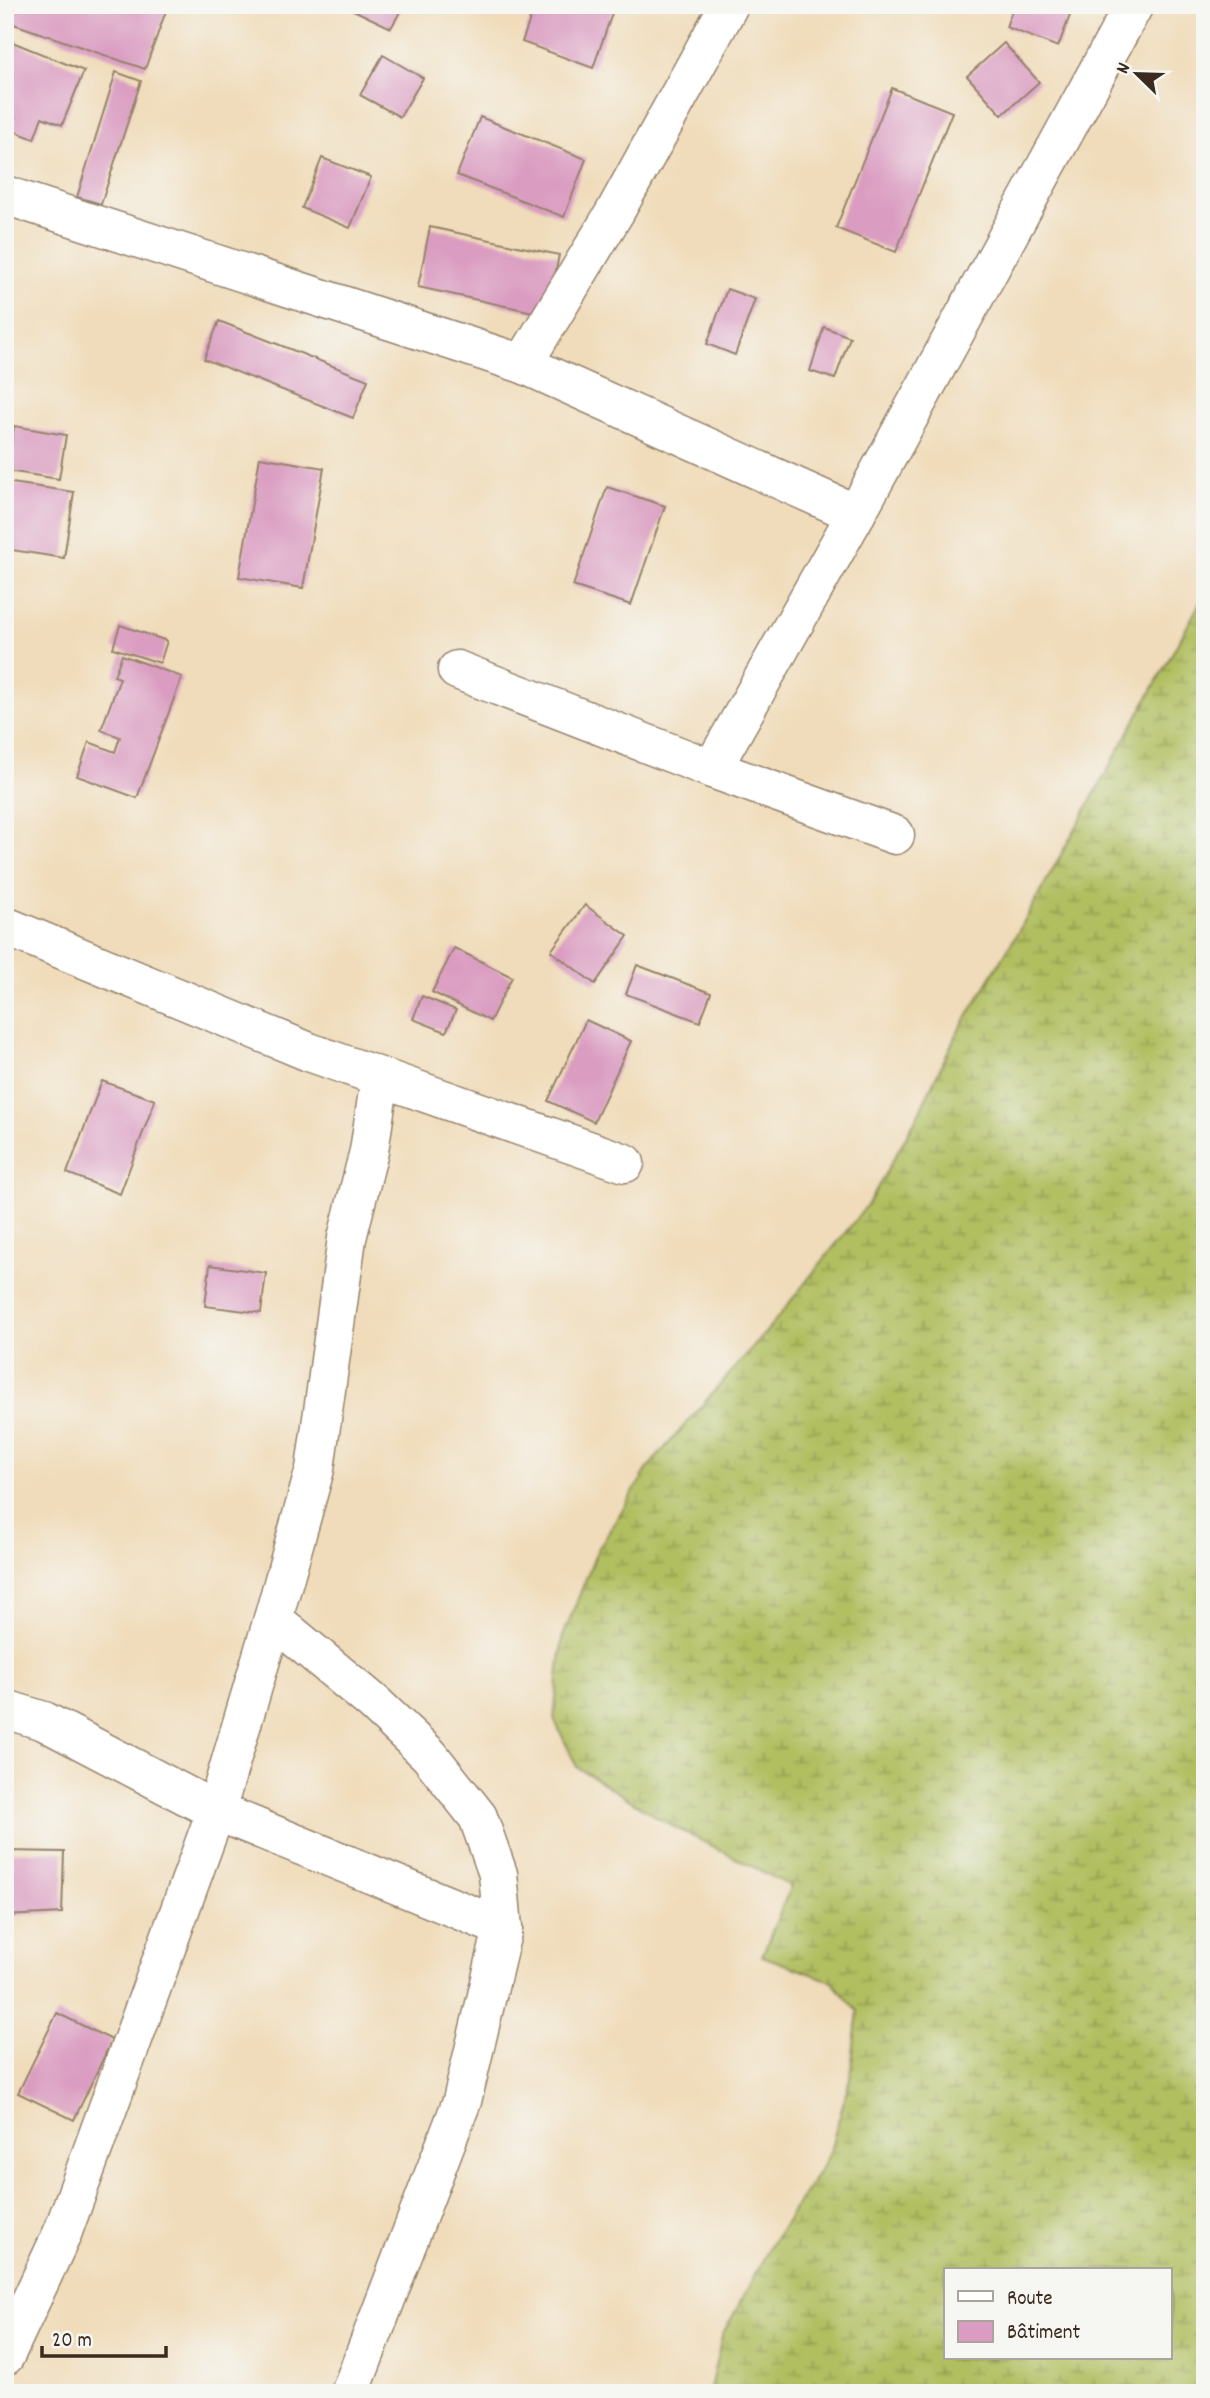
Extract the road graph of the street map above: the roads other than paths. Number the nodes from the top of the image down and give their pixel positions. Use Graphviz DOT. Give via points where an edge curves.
graph roads {
  1 [pos="729,5"];
  2 [pos="1134,5"];
  3 [pos="5,195"];
  4 [pos="523,364"];
  5 [pos="856,514"];
  6 [pos="457,670"];
  7 [pos="712,769"];
  8 [pos="895,835"];
  9 [pos="5,926"];
  10 [pos="380,1078"];
  11 [pos="625,1163"];
  12 [pos="273,1619"];
  13 [pos="5,1709"];
  14 [pos="216,1811"];
  15 [pos="503,1928"];
  16 [pos="5,2356"];
  17 [pos="350,2393"];
  1 -- 4 [label="street" via="615,212"];
  2 -- 5 [label="street"];
  3 -- 4 [label="street"];
  4 -- 5 [label="street"];
  5 -- 7 [label="street"];
  6 -- 7 [label="street"];
  7 -- 8 [label="street"];
  9 -- 10 [label="street"];
  10 -- 11 [label="street"];
  10 -- 12 [label="street" via="369,1151 347,1238 315,1469"];
  12 -- 14 [label="street"];
  12 -- 15 [label="street" via="429,1755 478,1817 498,1874"];
  13 -- 14 [label="street" via="44,1721"];
  14 -- 15 [label="street"];
  14 -- 16 [label="street" via="62,2234"];
  15 -- 17 [label="street" via="462,2101"];
}
